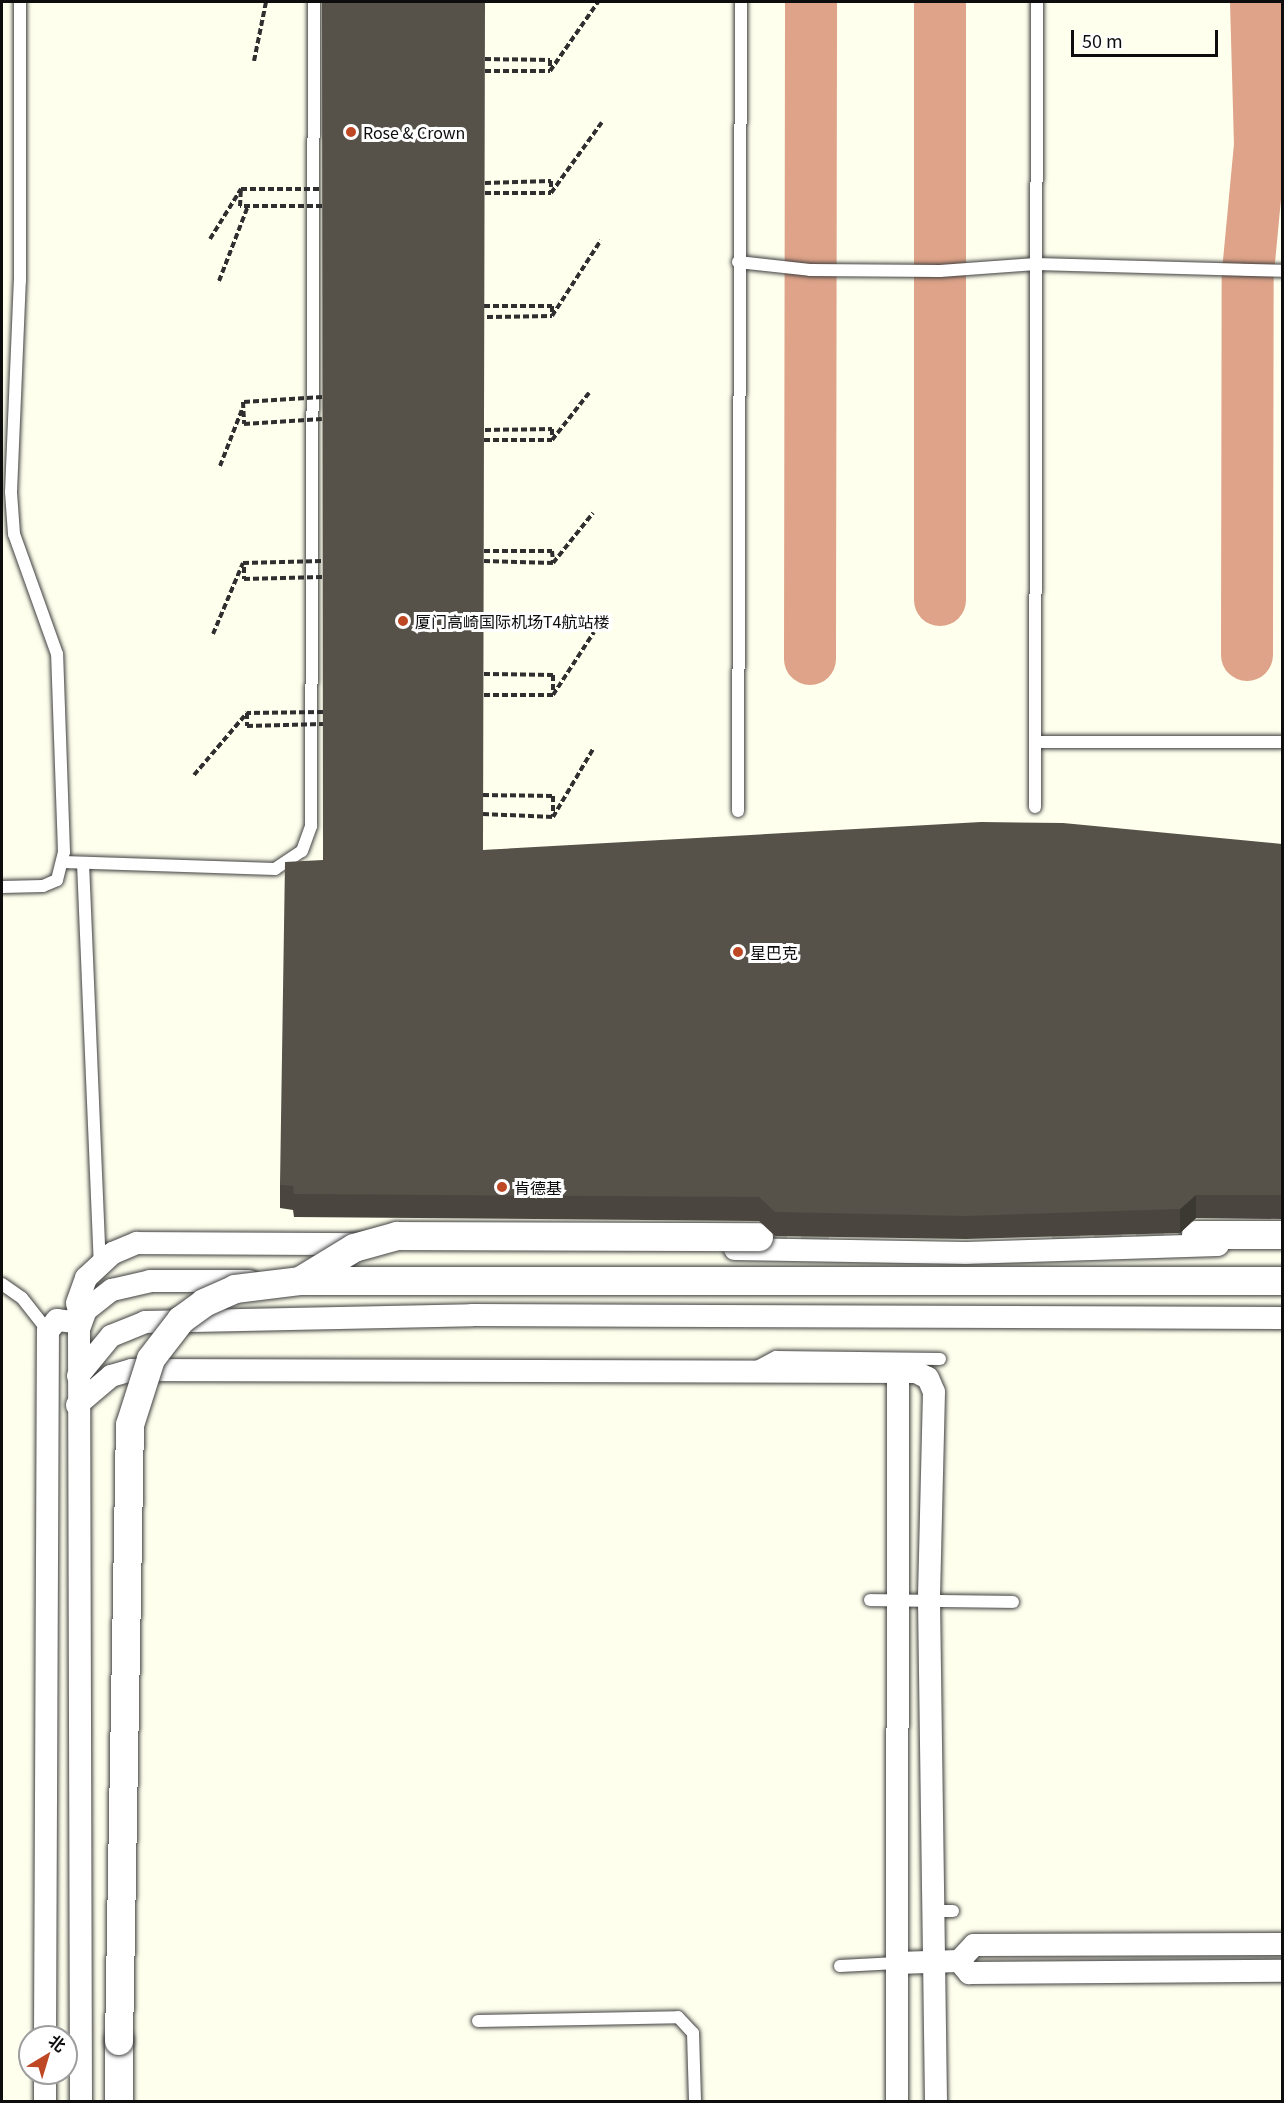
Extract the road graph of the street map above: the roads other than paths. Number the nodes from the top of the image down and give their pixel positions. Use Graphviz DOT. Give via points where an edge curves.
graph roads {
  1 [pos="20,2"];
  2 [pos="314,2"];
  3 [pos="741,2"];
  4 [pos="1037,2"];
  5 [pos="738,262"];
  6 [pos="1036,264"];
  7 [pos="1282,271"];
  8 [pos="1035,742"];
  9 [pos="1282,742"];
  10 [pos="1035,807"];
  11 [pos="738,811"];
  12 [pos="63,862"];
  13 [pos="83,863"];
  14 [pos="2,887"];
  15 [pos="1196,1235"];
  16 [pos="1282,1235"];
  17 [pos="759,1237"];
  18 [pos="1282,1243"];
  19 [pos="100,1263"];
  20 [pos="300,1281"];
  21 [pos="1282,1281"];
  22 [pos="2,1284"];
  23 [pos="1282,1291"];
  24 [pos="1282,1318"];
  25 [pos="81,1322"];
  26 [pos="48,1331"];
  27 [pos="940,1359"];
  28 [pos="748,1372"];
  29 [pos="898,1372"];
  30 [pos="78,1376"];
  31 [pos="77,1405"];
  32 [pos="870,1600"];
  33 [pos="929,1600"];
  34 [pos="897,1601"];
  35 [pos="1013,1602"];
  36 [pos="1282,1944"];
  37 [pos="959,1961"];
  38 [pos="932,1962"];
  39 [pos="897,1963"];
  40 [pos="840,1966"];
  41 [pos="1282,1971"];
  42 [pos="478,2021"];
  43 [pos="45,2025"];
  44 [pos="45,2085"];
  45 [pos="45,2102"];
  46 [pos="81,2102"];
  47 [pos="119,2102"];
  48 [pos="695,2102"];
  49 [pos="897,2102"];
  50 [pos="936,2102"];
  1 -- 12 [label="lane" via="20,281 11,492 14,534 57,654"];
  2 -- 13 [label="lane" via="311,826 302,851 274,869"];
  3 -- 5 [label="lane"];
  4 -- 6 [label="lane"];
  5 -- 6 [label="lane" via="810,270 940,271"];
  5 -- 11 [label="lane"];
  6 -- 7 [label="lane"];
  6 -- 8 [label="lane"];
  8 -- 9 [label="lane"];
  8 -- 10 [label="lane"];
  12 -- 13 [label="lane"];
  12 -- 14 [label="lane" via="57,880 43,886"];
  13 -- 19 [label="lane"];
  15 -- 16 [label="street"];
  17 -- 20 [label="street, bridge" via="397,1236 354,1248"];
  18 -- 19 [label="street" via="966,1253 153,1241 125,1246"];
  19 -- 25 [label="street" via="78,1295"];
  20 -- 21 [label="street, bridge"];
  20 -- 47 [label="street, bridge" via="235,1289 204,1303 165,1338 134,1401 129,1425"];
  22 -- 26 [label="lane" via="22,1298"];
  23 -- 25 [label="street" via="170,1280 112,1290 91,1303"];
  24 -- 30 [label="street" via="241,1318 127,1328 99,1346"];
  25 -- 26 [label="street" via="57,1320"];
  25 -- 30 [label="street"];
  26 -- 43 [label="street"];
  27 -- 28 [label="lane" via="776,1357"];
  28 -- 29 [label="street"];
  28 -- 31 [label="street" via="132,1370 111,1376"];
  29 -- 33 [label="street" via="922,1374 934,1392"];
  29 -- 34 [label="street"];
  30 -- 31 [label="street"];
  31 -- 46 [label="street"];
  32 -- 34 [label="lane"];
  33 -- 34 [label="lane"];
  33 -- 35 [label="lane"];
  33 -- 38 [label="street" via="942,1911"];
  34 -- 39 [label="street"];
  36 -- 37 [label="street" via="974,1945"];
  37 -- 38 [label="street"];
  37 -- 41 [label="street" via="969,1973"];
  38 -- 39 [label="street"];
  38 -- 50 [label="street"];
  39 -- 40 [label="lane"];
  39 -- 49 [label="street"];
  42 -- 48 [label="lane" via="678,2017 693,2033"];
  44 -- 45 [label="street"];
}
